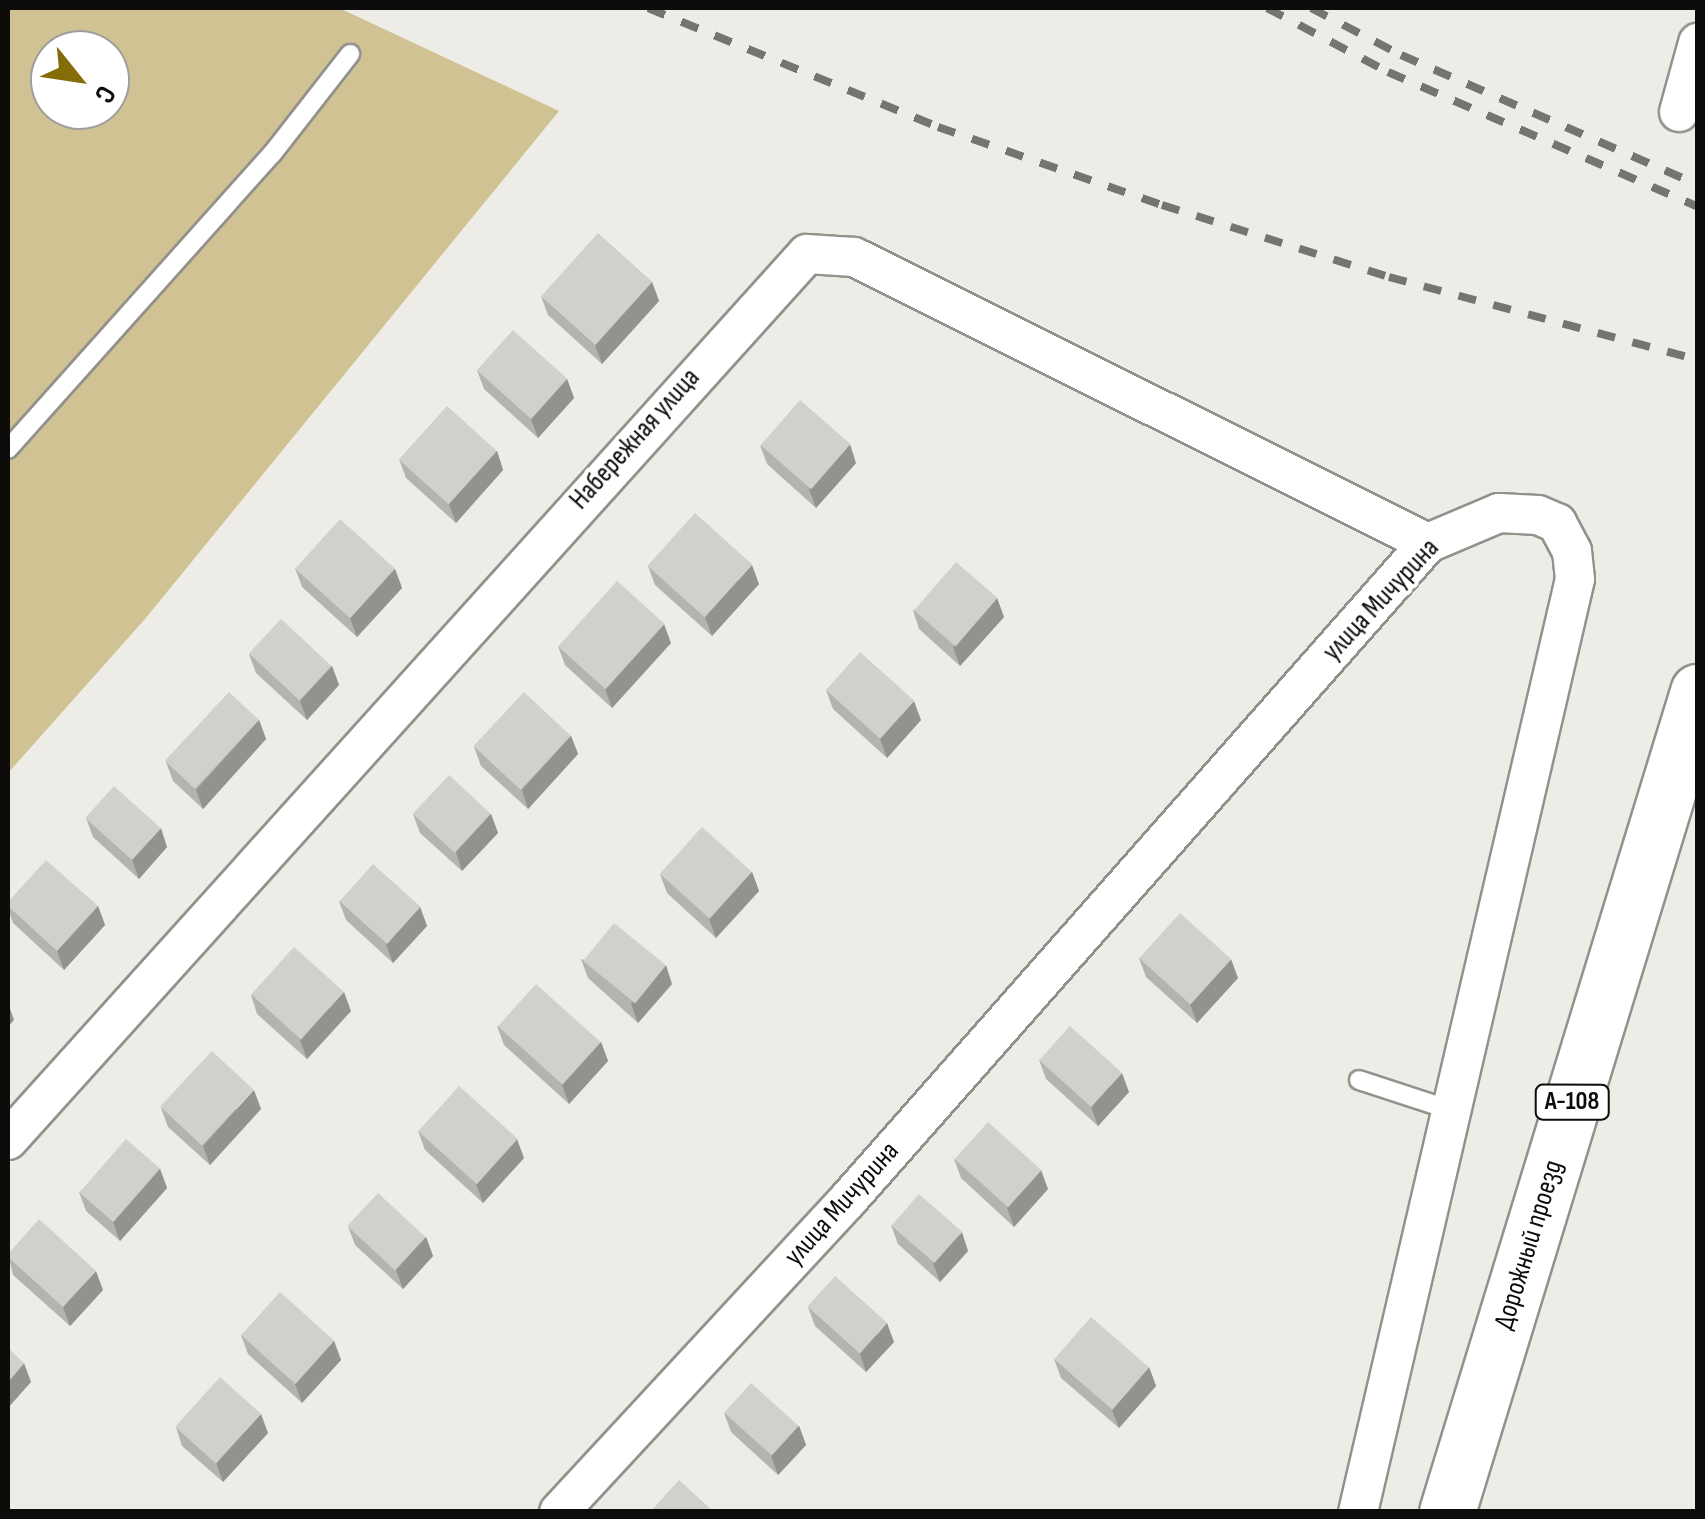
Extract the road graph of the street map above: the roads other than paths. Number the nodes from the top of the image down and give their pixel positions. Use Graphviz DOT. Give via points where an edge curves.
graph roads {
  1 [pos="1698,43"];
  2 [pos="350,54"];
  3 [pos="1679,112"];
  4 [pos="8,449"];
  5 [pos="1428,543"];
  6 [pos="1698,692"];
  7 [pos="1359,1080"];
  8 [pos="1452,1110"];
  9 [pos="8,1140"];
  10 [pos="559,1512"];
  11 [pos="1358,1512"];
  12 [pos="1447,1512"];
  1 -- 3 [label="street"];
  2 -- 4 [label="lane" via="272,154"];
  5 -- 8 [label="street, улица Мичурина" via="1500,513 1538,515 1557,523 1572,552 1575,578"];
  5 -- 9 [label="street, Набережная улица" via="854,257 807,254"];
  5 -- 10 [label="street, улица Мичурина" via="847,1201"];
  6 -- 12 [label="highway, Дорожный проезд / А-108"];
  7 -- 8 [label="lane"];
  8 -- 11 [label="street, улица Мичурина"];
}
